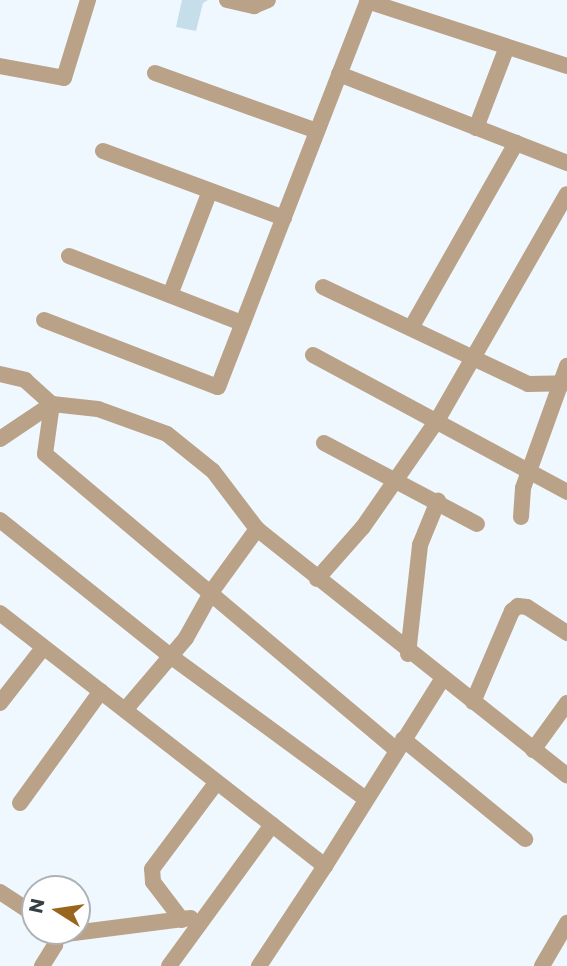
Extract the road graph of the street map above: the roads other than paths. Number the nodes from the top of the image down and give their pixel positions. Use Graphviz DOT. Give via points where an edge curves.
graph roads {
  1 [pos="88,0"];
  2 [pos="226,0"];
  3 [pos="268,0"];
  4 [pos="368,1"];
  5 [pos="507,47"];
  6 [pos="0,66"];
  7 [pos="567,66"];
  8 [pos="155,73"];
  9 [pos="339,74"];
  10 [pos="476,128"];
  11 [pos="317,131"];
  12 [pos="516,143"];
  13 [pos="103,151"];
  14 [pos="567,163"];
  15 [pos="210,191"];
  16 [pos="567,194"];
  17 [pos="284,218"];
  18 [pos="69,256"];
  19 [pos="323,287"];
  20 [pos="170,295"];
  21 [pos="44,320"];
  22 [pos="242,323"];
  23 [pos="411,328"];
  24 [pos="313,355"];
  25 [pos="474,361"];
  26 [pos="0,374"];
  27 [pos="565,377"];
  28 [pos="52,404"];
  29 [pos="438,419"];
  30 [pos="0,439"];
  31 [pos="324,443"];
  32 [pos="529,470"];
  33 [pos="397,479"];
  34 [pos="567,492"];
  35 [pos="438,501"];
  36 [pos="522,517"];
  37 [pos="0,520"];
  38 [pos="477,524"];
  39 [pos="257,529"];
  40 [pos="317,579"];
  41 [pos="212,591"];
  42 [pos="0,613"];
  43 [pos="567,633"];
  44 [pos="43,648"];
  45 [pos="408,654"];
  46 [pos="169,655"];
  47 [pos="443,678"];
  48 [pos="101,691"];
  49 [pos="473,702"];
  50 [pos="0,703"];
  51 [pos="567,703"];
  52 [pos="125,710"];
  53 [pos="400,744"];
  54 [pos="533,750"];
  55 [pos="567,776"];
  56 [pos="216,783"];
  57 [pos="366,799"];
  58 [pos="20,803"];
  59 [pos="272,825"];
  60 [pos="525,839"];
  61 [pos="325,866"];
  62 [pos="0,892"];
  63 [pos="21,906"];
  64 [pos="206,916"];
  65 [pos="182,920"];
  66 [pos="567,923"];
  67 [pos="91,929"];
  68 [pos="52,945"];
  69 [pos="43,966"];
  70 [pos="169,966"];
  71 [pos="259,966"];
  72 [pos="542,966"];
  1 -- 6 [label="street" via="64,78"];
  2 -- 3 [label="street" via="254,6"];
  4 -- 5 [label="street"];
  4 -- 9 [label="street"];
  5 -- 7 [label="street"];
  5 -- 10 [label="street"];
  8 -- 11 [label="street"];
  9 -- 10 [label="street"];
  9 -- 11 [label="street"];
  10 -- 12 [label="street"];
  11 -- 17 [label="street"];
  12 -- 14 [label="street"];
  12 -- 23 [label="street"];
  13 -- 15 [label="street"];
  15 -- 17 [label="street"];
  15 -- 20 [label="street"];
  16 -- 25 [label="street"];
  17 -- 22 [label="street"];
  18 -- 20 [label="street"];
  19 -- 23 [label="street"];
  20 -- 22 [label="street"];
  21 -- 22 [label="street" via="218,387"];
  23 -- 25 [label="street"];
  24 -- 29 [label="street"];
  25 -- 27 [label="street" via="528,384 546,386"];
  25 -- 29 [label="street"];
  26 -- 28 [label="street" via="25,380"];
  27 -- 32 [label="street"];
  28 -- 30 [label="street"];
  28 -- 39 [label="street" via="98,409 167,434 213,471"];
  28 -- 41 [label="street" via="46,454"];
  29 -- 32 [label="street"];
  29 -- 33 [label="street"];
  31 -- 33 [label="street"];
  32 -- 34 [label="street"];
  32 -- 36 [label="street"];
  33 -- 35 [label="street"];
  33 -- 40 [label="street"];
  35 -- 38 [label="street"];
  35 -- 45 [label="street" via="419,545"];
  37 -- 46 [label="street"];
  39 -- 40 [label="street"];
  39 -- 41 [label="street"];
  40 -- 45 [label="street"];
  41 -- 46 [label="street" via="186,638"];
  41 -- 53 [label="street"];
  42 -- 44 [label="street"];
  43 -- 49 [label="street" via="518,606"];
  44 -- 48 [label="street"];
  44 -- 50 [label="street"];
  45 -- 47 [label="street"];
  46 -- 52 [label="street"];
  46 -- 57 [label="street"];
  47 -- 49 [label="street"];
  47 -- 53 [label="street"];
  48 -- 52 [label="street"];
  48 -- 58 [label="street"];
  49 -- 54 [label="street"];
  51 -- 54 [label="street"];
  52 -- 56 [label="street"];
  53 -- 57 [label="street"];
  53 -- 60 [label="street"];
  54 -- 55 [label="street"];
  56 -- 59 [label="street"];
  56 -- 65 [label="street" via="152,869 153,883"];
  57 -- 61 [label="street"];
  59 -- 61 [label="street"];
  59 -- 64 [label="street"];
  61 -- 71 [label="street"];
  62 -- 63 [label="street"];
  64 -- 65 [label="street"];
  64 -- 70 [label="street"];
  65 -- 67 [label="street"];
  66 -- 72 [label="street"];
  68 -- 69 [label="street"];
}
